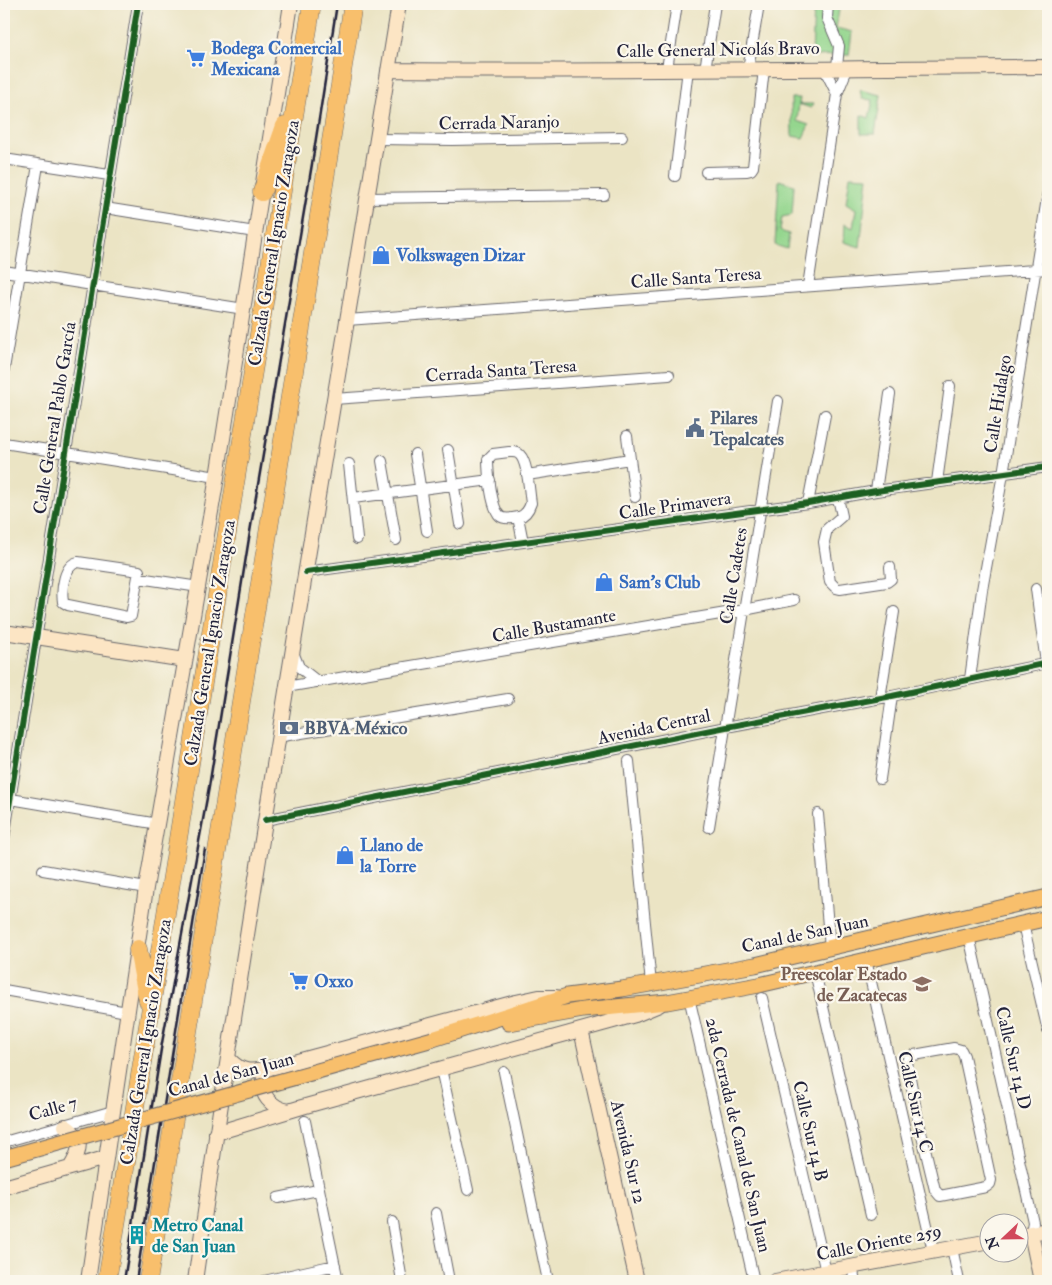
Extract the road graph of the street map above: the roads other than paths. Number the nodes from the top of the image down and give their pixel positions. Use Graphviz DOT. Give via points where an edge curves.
graph roads {
  1 [pos="138,4"];
  2 [pos="291,4"];
  3 [pos="312,4"];
  4 [pos="353,4"];
  5 [pos="399,4"];
  6 [pos="677,4"];
  7 [pos="715,4"];
  8 [pos="759,4"];
  9 [pos="828,4"];
  10 [pos="836,67"];
  11 [pos="1048,67"];
  12 [pos="764,68"];
  13 [pos="688,69"];
  14 [pos="748,69"];
  15 [pos="388,70"];
  16 [pos="667,70"];
  17 [pos="705,70"];
  18 [pos="300,80"];
  19 [pos="837,94"];
  20 [pos="622,137"];
  21 [pos="377,139"];
  22 [pos="4,159"];
  23 [pos="38,165"];
  24 [pos="706,172"];
  25 [pos="109,175"];
  26 [pos="675,176"];
  27 [pos="262,192"];
  28 [pos="1048,192"];
  29 [pos="604,195"];
  30 [pos="367,198"];
  31 [pos="105,208"];
  32 [pos="255,232"];
  33 [pos="1048,269"];
  34 [pos="1037,270"];
  35 [pos="4,271"];
  36 [pos="19,274"];
  37 [pos="92,286"];
  38 [pos="808,286"];
  39 [pos="244,309"];
  40 [pos="347,320"];
  41 [pos="4,369"];
  42 [pos="669,375"];
  43 [pos="950,386"];
  44 [pos="890,394"];
  45 [pos="334,399"];
  46 [pos="778,401"];
  47 [pos="824,415"];
  48 [pos="627,436"];
  49 [pos="4,444"];
  50 [pos="448,450"];
  51 [pos="64,453"];
  52 [pos="414,454"];
  53 [pos="630,459"];
  54 [pos="382,461"];
  55 [pos="349,464"];
  56 [pos="1048,467"];
  57 [pos="1003,474"];
  58 [pos="527,475"];
  59 [pos="217,477"];
  60 [pos="490,480"];
  61 [pos="936,482"];
  62 [pos="453,485"];
  63 [pos="420,488"];
  64 [pos="876,491"];
  65 [pos="388,492"];
  66 [pos="635,497"];
  67 [pos="352,498"];
  68 [pos="838,498"];
  69 [pos="808,502"];
  70 [pos="761,509"];
  71 [pos="518,517"];
  72 [pos="460,524"];
  73 [pos="427,530"];
  74 [pos="357,539"];
  75 [pos="396,540"];
  76 [pos="523,542"];
  77 [pos="890,567"];
  78 [pos="306,572"];
  79 [pos="139,578"];
  80 [pos="199,587"];
  81 [pos="1036,589"];
  82 [pos="794,600"];
  83 [pos="744,610"];
  84 [pos="894,612"];
  85 [pos="4,632"];
  86 [pos="36,636"];
  87 [pos="293,652"];
  88 [pos="185,660"];
  89 [pos="1047,663"];
  90 [pos="970,679"];
  91 [pos="318,682"];
  92 [pos="286,687"];
  93 [pos="892,696"];
  94 [pos="880,698"];
  95 [pos="508,699"];
  96 [pos="726,727"];
  97 [pos="277,737"];
  98 [pos="629,761"];
  99 [pos="880,779"];
  100 [pos="7,798"];
  101 [pos="818,814"];
  102 [pos="265,820"];
  103 [pos="158,824"];
  104 [pos="709,827"];
  105 [pos="4,838"];
  106 [pos="43,870"];
  107 [pos="146,888"];
  108 [pos="1048,897"];
  109 [pos="1048,918"];
  110 [pos="1024,924"];
  111 [pos="970,942"];
  112 [pos="830,948"];
  113 [pos="138,950"];
  114 [pos="866,960"];
  115 [pos="815,972"];
  116 [pos="651,984"];
  117 [pos="4,990"];
  118 [pos="567,996"];
  119 [pos="689,997"];
  120 [pos="762,998"];
  121 [pos="667,1002"];
  122 [pos="128,1012"];
  123 [pos="150,1013"];
  124 [pos="468,1030"];
  125 [pos="581,1030"];
  126 [pos="1048,1031"];
  127 [pos="228,1059"];
  128 [pos="275,1067"];
  129 [pos="441,1069"];
  130 [pos="504,1072"];
  131 [pos="113,1111"];
  132 [pos="289,1111"];
  133 [pos="917,1115"];
  134 [pos="902,1117"];
  135 [pos="305,1121"];
  136 [pos="65,1126"];
  137 [pos="216,1133"];
  138 [pos="4,1142"];
  139 [pos="4,1158"];
  140 [pos="105,1158"];
  141 [pos="70,1168"];
  142 [pos="4,1187"];
  143 [pos="318,1190"];
  144 [pos="468,1190"];
  145 [pos="278,1198"];
  146 [pos="436,1214"];
  147 [pos="871,1215"];
  148 [pos="392,1222"];
  149 [pos="1030,1226"];
  150 [pos="1048,1230"];
  151 [pos="1030,1233"];
  152 [pos="980,1243"];
  153 [pos="952,1248"];
  154 [pos="1030,1249"];
  155 [pos="933,1251"];
  156 [pos="335,1266"];
  157 [pos="852,1267"];
  158 [pos="826,1272"];
  159 [pos="802,1279"];
  160 [pos="88,1281"];
  161 [pos="107,1281"];
  162 [pos="148,1281"];
  163 [pos="195,1281"];
  164 [pos="264,1281"];
  165 [pos="338,1281"];
  166 [pos="402,1281"];
  167 [pos="449,1281"];
  168 [pos="548,1281"];
  169 [pos="637,1281"];
  170 [pos="754,1281"];
  171 [pos="775,1281"];
  172 [pos="855,1281"];
  173 [pos="959,1281"];
  174 [pos="1041,1281"];
  1 -- 25 [label="street, Calle General Pablo García"];
  2 -- 27 [label="main road, Calzada General Ignacio Zaragoza"];
  3 -- 18 [label="highway, Calzada General Ignacio Zaragoza"];
  4 -- 162 [label="highway"];
  5 -- 15 [label="main road"];
  6 -- 16 [label="street"];
  7 -- 17 [label="street"];
  8 -- 14 [label="street"];
  9 -- 10 [label="street" via="827,20 840,46"];
  10 -- 11 [label="main road, Calle General Nicolás Bravo"];
  10 -- 12 [label="main road, Calle General Nicolás Bravo"];
  10 -- 19 [label="street"];
  10 -- 19 [label="street"];
  12 -- 14 [label="main road, Calle General Nicolás Bravo"];
  12 -- 24 [label="street" via="752,167 747,171"];
  13 -- 16 [label="main road, Calle General Nicolás Bravo"];
  13 -- 17 [label="main road, Calle General Nicolás Bravo"];
  13 -- 26 [label="street"];
  14 -- 17 [label="main road, Calle General Nicolás Bravo"];
  15 -- 16 [label="main road, Calle General Nicolás Bravo"];
  15 -- 21 [label="main road"];
  18 -- 27 [label="highway"];
  18 -- 123 [label="highway, Calzada General Ignacio Zaragoza"];
  19 -- 38 [label="street"];
  20 -- 21 [label="street, Cerrada Naranjo"];
  21 -- 30 [label="main road"];
  22 -- 23 [label="street"];
  23 -- 25 [label="street"];
  23 -- 36 [label="street"];
  25 -- 31 [label="street, Calle General Pablo García"];
  27 -- 32 [label="main road, Calzada General Ignacio Zaragoza"];
  28 -- 34 [label="street, Calle Hidalgo"];
  29 -- 30 [label="street"];
  30 -- 40 [label="main road"];
  31 -- 32 [label="street"];
  31 -- 37 [label="street, Calle General Pablo García"];
  32 -- 39 [label="main road, Calzada General Ignacio Zaragoza"];
  33 -- 34 [label="street, Calle Santa Teresa"];
  34 -- 38 [label="street, Calle Santa Teresa"];
  34 -- 57 [label="street, Calle Hidalgo"];
  35 -- 36 [label="street"];
  36 -- 37 [label="street"];
  36 -- 41 [label="street"];
  37 -- 39 [label="street"];
  37 -- 51 [label="street, Calle General Pablo García"];
  38 -- 40 [label="street, Calle Santa Teresa"];
  39 -- 59 [label="main road, Calzada General Ignacio Zaragoza"];
  40 -- 45 [label="main road"];
  42 -- 45 [label="street, Cerrada Santa Teresa"];
  43 -- 61 [label="street"];
  44 -- 64 [label="street"];
  45 -- 78 [label="main road"];
  46 -- 70 [label="street, Calle Cadetes"];
  47 -- 69 [label="street"];
  48 -- 53 [label="street"];
  49 -- 51 [label="street"];
  50 -- 62 [label="street"];
  51 -- 59 [label="street"];
  51 -- 86 [label="street, Calle General Pablo García"];
  52 -- 63 [label="street"];
  53 -- 58 [label="street"];
  53 -- 66 [label="street"];
  54 -- 65 [label="street"];
  55 -- 67 [label="street"];
  56 -- 57 [label="street, Calle Primavera"];
  57 -- 61 [label="street, Calle Primavera"];
  57 -- 90 [label="street, Calle Hidalgo"];
  58 -- 60 [label="street" via="521,455 516,452 493,454 488,459"];
  58 -- 71 [label="street" via="530,508"];
  59 -- 80 [label="main road, Calzada General Ignacio Zaragoza"];
  60 -- 62 [label="street"];
  60 -- 71 [label="street" via="498,514 504,518"];
  61 -- 64 [label="street, Calle Primavera"];
  62 -- 63 [label="street"];
  62 -- 72 [label="street"];
  63 -- 65 [label="street"];
  63 -- 73 [label="street"];
  64 -- 68 [label="street, Calle Primavera"];
  65 -- 67 [label="street"];
  65 -- 75 [label="street"];
  67 -- 74 [label="street"];
  68 -- 69 [label="street, Calle Primavera"];
  68 -- 77 [label="street" via="842,516 828,529 824,542 833,585 840,589 887,582 891,579"];
  69 -- 70 [label="street, Calle Primavera"];
  70 -- 76 [label="street, Calle Primavera"];
  70 -- 83 [label="street, Calle Cadetes"];
  71 -- 76 [label="street"];
  76 -- 78 [label="street, Calle Primavera"];
  78 -- 87 [label="main road"];
  79 -- 79 [label="street" via="137,570 74,562 67,570 63,602 128,617"];
  79 -- 80 [label="street"];
  80 -- 88 [label="main road, Calzada General Ignacio Zaragoza"];
  81 -- 89 [label="street"];
  82 -- 83 [label="street, Calle Bustamante"];
  83 -- 91 [label="street, Calle Bustamante"];
  83 -- 96 [label="street, Calle Cadetes"];
  84 -- 94 [label="street"];
  85 -- 86 [label="main road"];
  86 -- 88 [label="main road"];
  86 -- 100 [label="street, Calle General Pablo García"];
  87 -- 91 [label="street" via="299,667"];
  87 -- 92 [label="main road"];
  88 -- 103 [label="main road, Calzada General Ignacio Zaragoza"];
  89 -- 90 [label="street, Avenida Central"];
  90 -- 93 [label="street, Avenida Central"];
  91 -- 92 [label="street, Calle Bustamante"];
  92 -- 97 [label="main road"];
  93 -- 94 [label="street, Avenida Central"];
  93 -- 99 [label="street"];
  94 -- 96 [label="street, Avenida Central"];
  95 -- 97 [label="street"];
  96 -- 102 [label="street, Avenida Central"];
  96 -- 104 [label="street, Calle Cadetes"];
  97 -- 102 [label="main road"];
  98 -- 116 [label="street"];
  100 -- 103 [label="street"];
  100 -- 105 [label="street, Calle General Pablo García"];
  101 -- 112 [label="street"];
  102 -- 127 [label="main road"];
  103 -- 107 [label="main road, Calzada General Ignacio Zaragoza"];
  106 -- 107 [label="street"];
  107 -- 113 [label="main road, Calzada General Ignacio Zaragoza"];
  108 -- 112 [label="main road, Canal de San Juan"];
  109 -- 110 [label="main road, Canal de San Juan"];
  110 -- 111 [label="main road, Canal de San Juan"];
  110 -- 126 [label="street"];
  111 -- 114 [label="main road, Canal de San Juan"];
  111 -- 149 [label="street, Calle Sur 14 D" via="1033,1222"];
  112 -- 116 [label="main road, Canal de San Juan"];
  113 -- 122 [label="main road, Calzada General Ignacio Zaragoza"];
  113 -- 123 [label="highway"];
  114 -- 115 [label="main road, Canal de San Juan"];
  114 -- 134 [label="street, Calle Sur 14 C"];
  115 -- 119 [label="main road, Canal de San Juan"];
  115 -- 147 [label="street"];
  116 -- 118 [label="main road, Canal de San Juan"];
  117 -- 122 [label="street"];
  118 -- 124 [label="main road, Canal de San Juan"];
  118 -- 128 [label="main road, Canal de San Juan" via="516,1002"];
  119 -- 121 [label="main road, Canal de San Juan"];
  119 -- 170 [label="street, 2da Cerrada de Canal de San Juan"];
  120 -- 158 [label="street, Calle Sur 14 B"];
  121 -- 124 [label="main road, Canal de San Juan" via="583,1010"];
  121 -- 125 [label="main road, Canal de San Juan" via="636,1015"];
  122 -- 131 [label="main road, Calzada General Ignacio Zaragoza"];
  123 -- 161 [label="highway, Calzada General Ignacio Zaragoza"];
  124 -- 139 [label="main road, Canal de San Juan, bridge"];
  125 -- 129 [label="main road, Canal de San Juan"];
  125 -- 169 [label="main road, Avenida Sur 12"];
  127 -- 128 [label="main road, Canal de San Juan" via="246,1071"];
  127 -- 137 [label="main road"];
  128 -- 132 [label="main road" via="265,1076 264,1091 272,1105"];
  129 -- 132 [label="main road, Canal de San Juan"];
  129 -- 144 [label="street"];
  130 -- 168 [label="street"];
  131 -- 136 [label="street, Calle 7"];
  131 -- 140 [label="main road, Calzada General Ignacio Zaragoza"];
  132 -- 137 [label="main road, Canal de San Juan"];
  133 -- 133 [label="street" via="908,1059 954,1048 961,1050 990,1184 943,1196 938,1194"];
  133 -- 134 [label="street"];
  134 -- 155 [label="street, Calle Sur 14 C"];
  135 -- 143 [label="street"];
  136 -- 138 [label="street, Calle 7"];
  136 -- 141 [label="main road" via="75,1135 79,1147"];
  137 -- 163 [label="main road"];
  140 -- 141 [label="main road"];
  140 -- 160 [label="main road, Calzada General Ignacio Zaragoza"];
  141 -- 142 [label="main road"];
  143 -- 145 [label="street"];
  143 -- 156 [label="street"];
  146 -- 167 [label="street"];
  148 -- 166 [label="street"];
  150 -- 151 [label="main road"];
  152 -- 153 [label="main road, Calle Oriente 259"];
  153 -- 155 [label="main road, Calle Oriente 259"];
  153 -- 173 [label="street"];
  154 -- 174 [label="main road"];
  155 -- 157 [label="main road, Calle Oriente 259"];
  156 -- 164 [label="street"];
  156 -- 165 [label="street"];
  157 -- 158 [label="main road, Calle Oriente 259"];
  157 -- 172 [label="street"];
  158 -- 159 [label="main road, Calle Oriente 259"];
  159 -- 171 [label="main road, Calle Oriente 259"];
}
